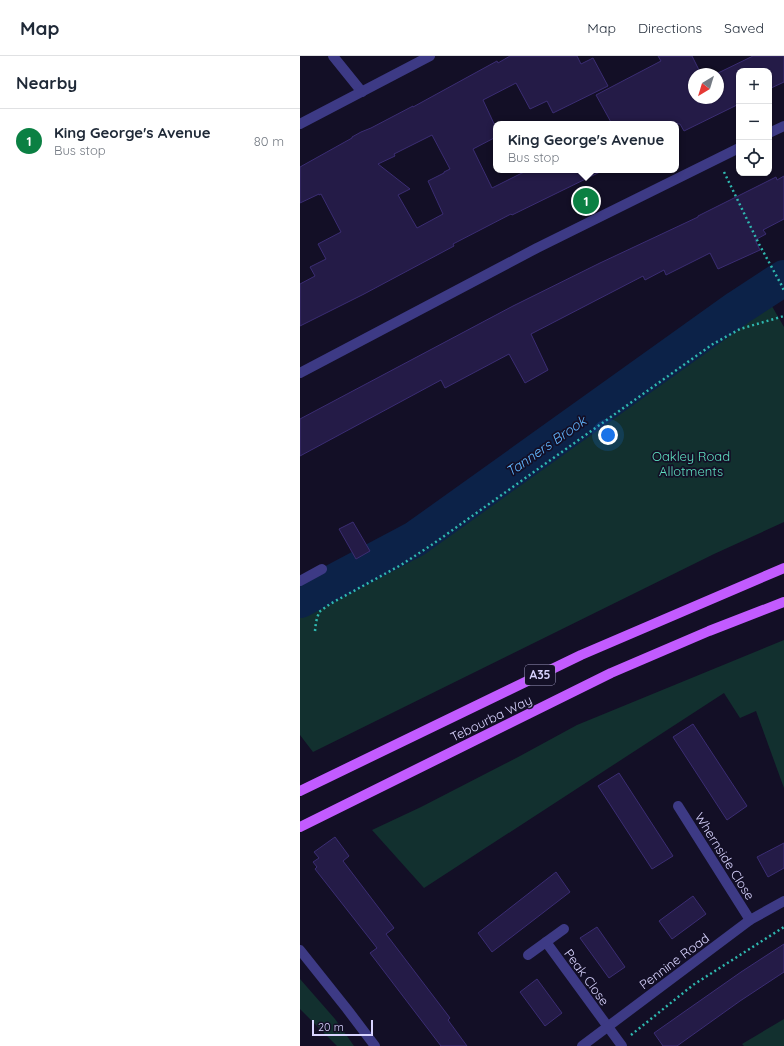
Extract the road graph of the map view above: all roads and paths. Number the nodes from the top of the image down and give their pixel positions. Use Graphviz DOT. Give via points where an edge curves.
graph roads {
  1 [pos="333,56"];
  2 [pos="430,56"];
  3 [pos="362,92"];
  4 [pos="300,124"];
  5 [pos="784,126"];
  6 [pos="772,132"];
  7 [pos="736,149"];
  8 [pos="718,158"];
  9 [pos="784,291"];
  10 [pos="784,316"];
  11 [pos="300,373"];
  12 [pos="784,568"];
  13 [pos="322,569"];
  14 [pos="300,581"];
  15 [pos="784,602"];
  16 [pos="315,631"];
  17 [pos="300,791"];
  18 [pos="678,806"];
  19 [pos="300,827"];
  20 [pos="784,901"];
  21 [pos="750,920"];
  22 [pos="784,927"];
  23 [pos="564,929"];
  24 [pos="546,942"];
  25 [pos="300,950"];
  26 [pos="528,955"];
  27 [pos="608,1026"];
  28 [pos="621,1044"];
  29 [pos="374,1046"];
  30 [pos="582,1046"];
  1 -- 3 [label="street"];
  2 -- 3 [label="street"];
  3 -- 4 [label="street"];
  5 -- 6 [label="street"];
  7 -- 8 [label="street"];
  8 -- 9 [label="path"];
  8 -- 11 [label="street" via="536,248"];
  10 -- 16 [label="path" via="740,329 713,344 433,544 401,565 330,604 319,612"];
  12 -- 17 [label="main road, Tebourba Way / A35" via="581,655"];
  13 -- 14 [label="street"];
  15 -- 19 [label="main road, Tebourba Way / A35" via="709,631 611,674"];
  18 -- 21 [label="street, Whernside Close"];
  20 -- 21 [label="street, Pennine Road"];
  21 -- 27 [label="street, Pennine Road"];
  22 -- 28 [label="path" via="693,985"];
  23 -- 24 [label="street, Peak Close"];
  24 -- 26 [label="street, Peak Close"];
  24 -- 27 [label="street, Peak Close"];
  25 -- 29 [label="street"];
  27 -- 28 [label="street, Peak Close"];
  27 -- 30 [label="street, Pennine Road"];
}
